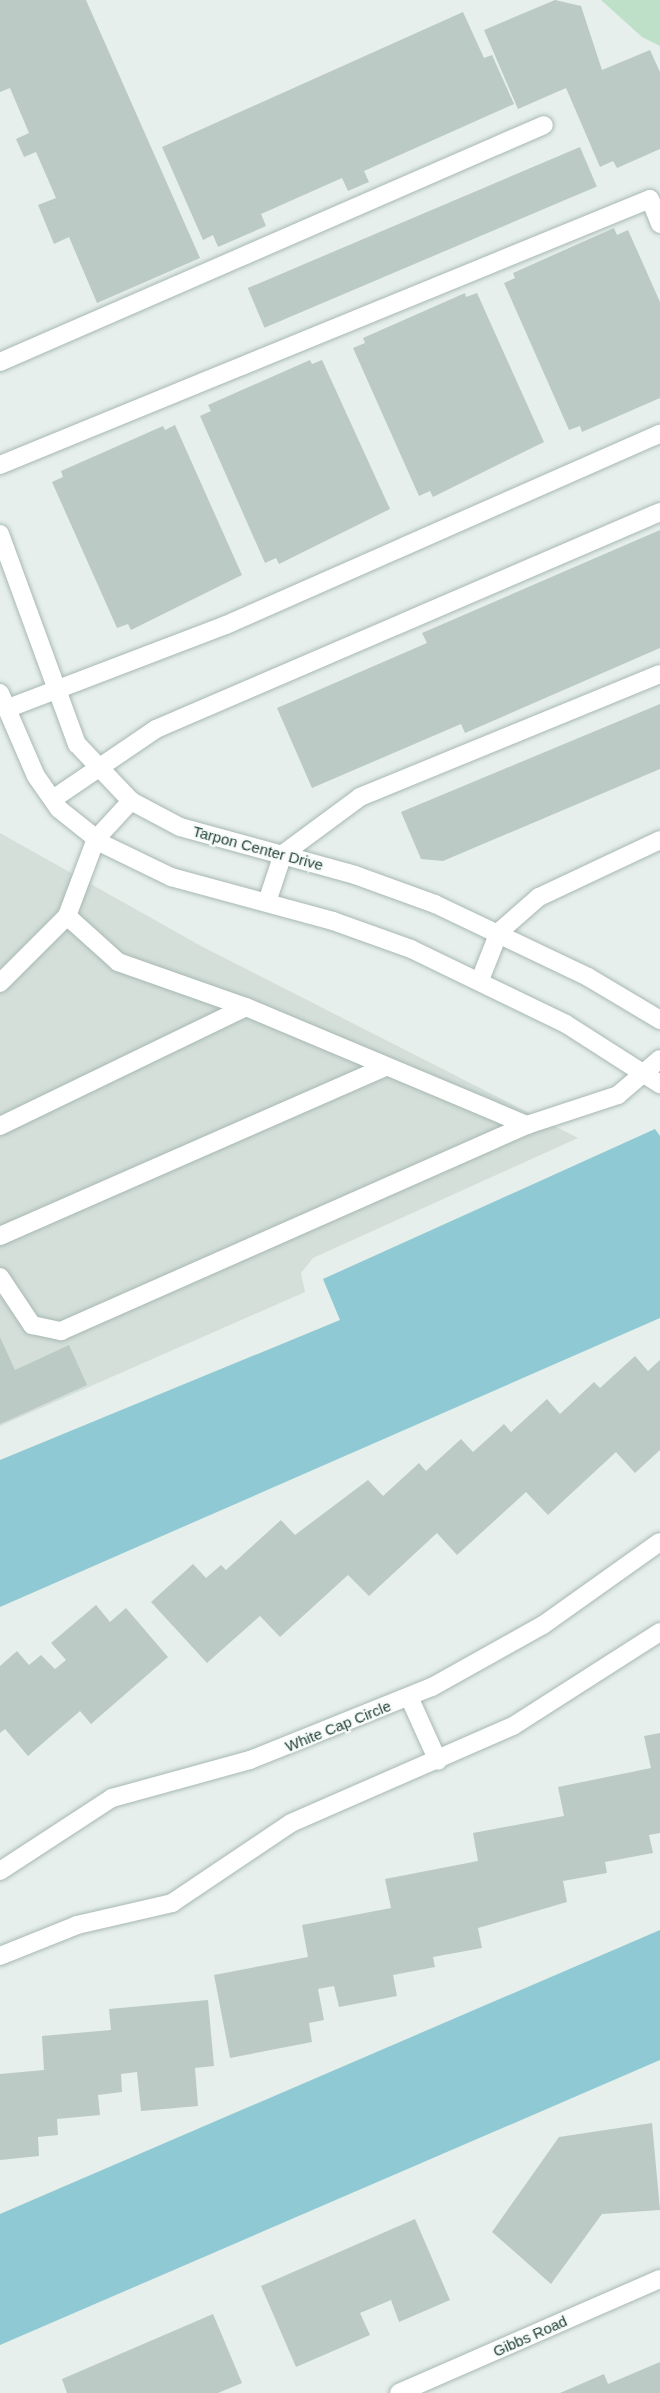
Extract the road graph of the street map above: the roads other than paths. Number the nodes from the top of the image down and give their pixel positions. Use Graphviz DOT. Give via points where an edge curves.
graph roads {
  1 [pos="544,124"];
  2 [pos="660,224"];
  3 [pos="0,362"];
  4 [pos="660,434"];
  5 [pos="0,465"];
  6 [pos="660,512"];
  7 [pos="0,534"];
  8 [pos="660,674"];
  9 [pos="56,693"];
  10 [pos="3,701"];
  11 [pos="95,768"];
  12 [pos="53,800"];
  13 [pos="131,801"];
  14 [pos="96,839"];
  15 [pos="660,840"];
  16 [pos="283,854"];
  17 [pos="267,902"];
  18 [pos="67,916"];
  19 [pos="499,932"];
  20 [pos="480,980"];
  21 [pos="0,983"];
  22 [pos="246,1007"];
  23 [pos="660,1020"];
  24 [pos="660,1059"];
  25 [pos="386,1067"];
  26 [pos="653,1079"];
  27 [pos="527,1125"];
  28 [pos="0,1126"];
  29 [pos="0,1236"];
  30 [pos="0,1277"];
  31 [pos="660,1542"];
  32 [pos="660,1632"];
  33 [pos="410,1697"];
  34 [pos="438,1761"];
  35 [pos="0,1871"];
  36 [pos="0,1956"];
  37 [pos="660,2279"];
  38 [pos="399,2393"];
  1 -- 3 [label="street"];
  2 -- 5 [label="street" via="650,199"];
  4 -- 9 [label="street" via="226,625"];
  6 -- 11 [label="street" via="156,729"];
  7 -- 9 [label="street, Tarpon Center Drive"];
  8 -- 16 [label="street" via="360,797"];
  9 -- 10 [label="street"];
  9 -- 11 [label="street, Tarpon Center Drive" via="77,744"];
  10 -- 12 [label="street" via="36,776"];
  11 -- 12 [label="street"];
  11 -- 13 [label="street, Tarpon Center Drive"];
  12 -- 14 [label="street"];
  13 -- 14 [label="street"];
  13 -- 16 [label="street, Tarpon Center Drive" via="180,827"];
  14 -- 17 [label="street" via="171,878"];
  14 -- 18 [label="street"];
  15 -- 19 [label="street" via="557,885"];
  16 -- 17 [label="street"];
  16 -- 19 [label="street, Tarpon Center Drive" via="375,882"];
  17 -- 20 [label="street" via="411,949"];
  18 -- 21 [label="street"];
  18 -- 22 [label="street" via="118,962"];
  19 -- 20 [label="street"];
  19 -- 23 [label="street, Tarpon Center Drive"];
  20 -- 26 [label="street"];
  22 -- 25 [label="street"];
  22 -- 28 [label="street"];
  24 -- 26 [label="street"];
  25 -- 27 [label="street"];
  25 -- 29 [label="street"];
  26 -- 27 [label="street" via="618,1095"];
  27 -- 30 [label="street" via="61,1331 32,1325"];
  31 -- 33 [label="street, White Cap Circle" via="489,1659"];
  32 -- 34 [label="street" via="513,1726"];
  33 -- 34 [label="street"];
  33 -- 35 [label="street, White Cap Circle" via="250,1760 112,1798"];
  34 -- 36 [label="street" via="291,1823 172,1903 77,1925"];
  37 -- 38 [label="street, Gibbs Road"];
}
